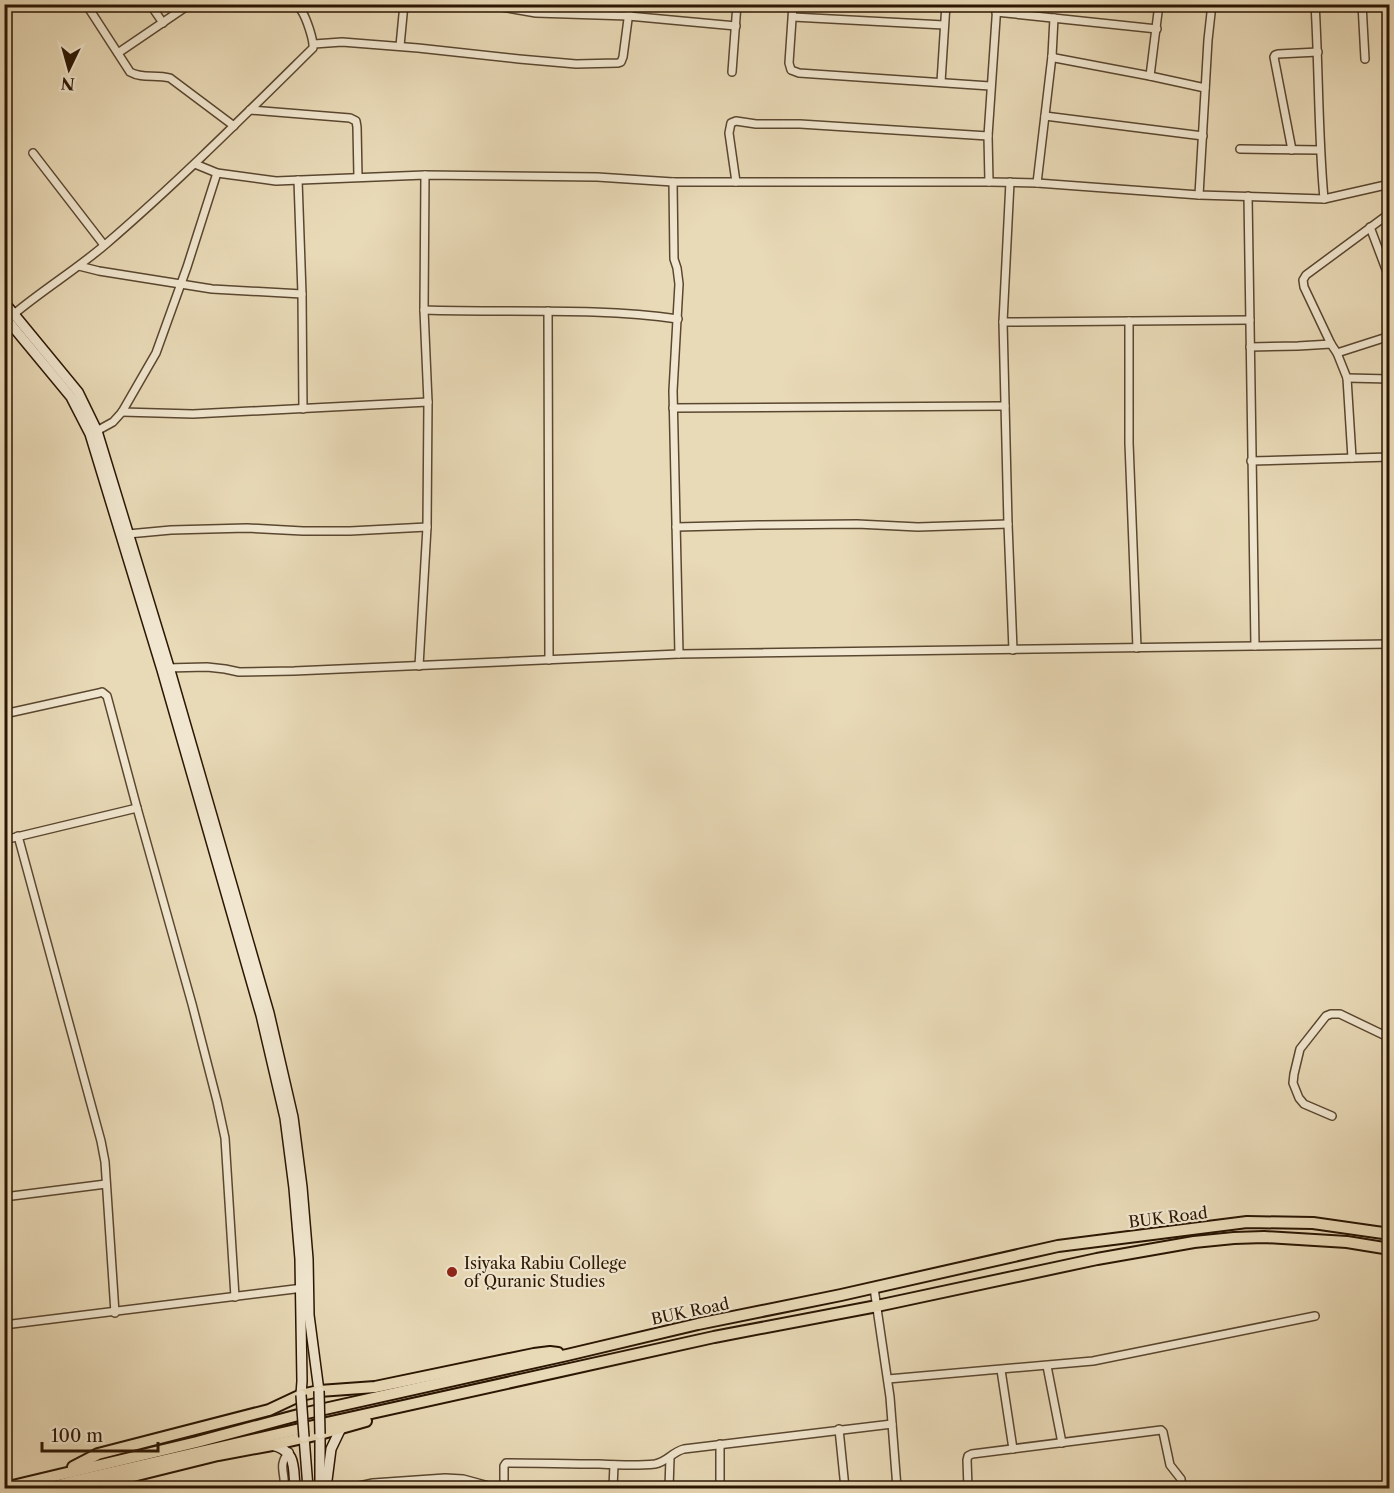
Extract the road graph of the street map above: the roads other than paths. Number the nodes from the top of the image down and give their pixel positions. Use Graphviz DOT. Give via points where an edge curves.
graph roads {
  1 [pos="86,4"];
  2 [pos="150,4"];
  3 [pos="190,4"];
  4 [pos="404,4"];
  5 [pos="484,4"];
  6 [pos="630,4"];
  7 [pos="737,4"];
  8 [pos="793,4"];
  9 [pos="946,4"];
  10 [pos="1159,4"];
  11 [pos="1212,4"];
  12 [pos="1315,4"];
  13 [pos="1362,4"];
  14 [pos="300,6"];
  15 [pos="996,8"];
  16 [pos="628,16"];
  17 [pos="792,17"];
  18 [pos="1054,18"];
  19 [pos="163,23"];
  20 [pos="944,25"];
  21 [pos="736,26"];
  22 [pos="1157,29"];
  23 [pos="314,44"];
  24 [pos="400,46"];
  25 [pos="1318,52"];
  26 [pos="118,53"];
  27 [pos="1052,56"];
  28 [pos="1365,58"];
  29 [pos="732,72"];
  30 [pos="1150,76"];
  31 [pos="941,82"];
  32 [pos="990,86"];
  33 [pos="1205,88"];
  34 [pos="250,110"];
  35 [pos="1045,116"];
  36 [pos="234,126"];
  37 [pos="988,136"];
  38 [pos="1203,136"];
  39 [pos="1240,149"];
  40 [pos="1292,150"];
  41 [pos="1320,150"];
  42 [pos="33,153"];
  43 [pos="195,164"];
  44 [pos="217,173"];
  45 [pos="425,175"];
  46 [pos="358,177"];
  47 [pos="298,180"];
  48 [pos="673,182"];
  49 [pos="736,182"];
  50 [pos="989,182"];
  51 [pos="1010,182"];
  52 [pos="1037,183"];
  53 [pos="1389,184"];
  54 [pos="1199,195"];
  55 [pos="1248,196"];
  56 [pos="1324,199"];
  57 [pos="1389,213"];
  58 [pos="1370,227"];
  59 [pos="104,245"];
  60 [pos="79,266"];
  61 [pos="1389,280"];
  62 [pos="182,284"];
  63 [pos="302,294"];
  64 [pos="4,302"];
  65 [pos="424,310"];
  66 [pos="548,311"];
  67 [pos="678,319"];
  68 [pos="8,320"];
  69 [pos="1250,320"];
  70 [pos="1129,321"];
  71 [pos="1003,322"];
  72 [pos="1389,336"];
  73 [pos="1331,344"];
  74 [pos="1250,347"];
  75 [pos="1337,353"];
  76 [pos="1347,378"];
  77 [pos="1389,379"];
  78 [pos="428,402"];
  79 [pos="1005,406"];
  80 [pos="673,408"];
  81 [pos="303,409"];
  82 [pos="122,412"];
  83 [pos="94,433"];
  84 [pos="1389,457"];
  85 [pos="1352,458"];
  86 [pos="1251,461"];
  87 [pos="1008,524"];
  88 [pos="676,527"];
  89 [pos="427,528"];
  90 [pos="128,534"];
  91 [pos="1389,644"];
  92 [pos="1254,646"];
  93 [pos="1137,648"];
  94 [pos="1014,650"];
  95 [pos="679,654"];
  96 [pos="549,660"];
  97 [pos="419,666"];
  98 [pos="165,668"];
  99 [pos="4,714"];
  100 [pos="137,808"];
  101 [pos="18,836"];
  102 [pos="4,840"];
  103 [pos="1389,1038"];
  104 [pos="1332,1116"];
  105 [pos="106,1184"];
  106 [pos="4,1197"];
  107 [pos="1389,1234"];
  108 [pos="1389,1249"];
  109 [pos="305,1288"];
  110 [pos="874,1288"];
  111 [pos="235,1297"];
  112 [pos="877,1306"];
  113 [pos="116,1312"];
  114 [pos="1315,1316"];
  115 [pos="4,1325"];
  116 [pos="567,1355"];
  117 [pos="587,1365"];
  118 [pos="1047,1366"];
  119 [pos="1001,1370"];
  120 [pos="888,1379"];
  121 [pos="319,1392"];
  122 [pos="301,1395"];
  123 [pos="892,1424"];
  124 [pos="341,1428"];
  125 [pos="839,1429"];
  126 [pos="320,1434"];
  127 [pos="304,1437"];
  128 [pos="1062,1443"];
  129 [pos="720,1444"];
  130 [pos="272,1445"];
  131 [pos="1013,1449"];
  132 [pos="289,1452"];
  133 [pos="670,1458"];
  134 [pos="614,1465"];
  135 [pos="65,1472"];
  136 [pos="74,1481"];
  137 [pos="4,1488"];
  138 [pos="48,1488"];
  139 [pos="284,1488"];
  140 [pos="295,1488"];
  141 [pos="308,1488"];
  142 [pos="320,1488"];
  143 [pos="326,1488"];
  144 [pos="350,1488"];
  145 [pos="496,1488"];
  146 [pos="504,1488"];
  147 [pos="613,1488"];
  148 [pos="669,1488"];
  149 [pos="720,1488"];
  150 [pos="845,1488"];
  151 [pos="897,1488"];
  152 [pos="968,1488"];
  153 [pos="1182,1488"];
  1 -- 26 [label="street"];
  2 -- 19 [label="street"];
  3 -- 19 [label="street"];
  4 -- 24 [label="street"];
  5 -- 16 [label="street" via="536,13"];
  6 -- 16 [label="street"];
  7 -- 21 [label="street"];
  8 -- 17 [label="street"];
  9 -- 20 [label="street"];
  10 -- 22 [label="street"];
  11 -- 33 [label="street"];
  12 -- 25 [label="street"];
  13 -- 28 [label="street"];
  14 -- 23 [label="street"];
  15 -- 18 [label="street"];
  15 -- 32 [label="street"];
  16 -- 21 [label="street"];
  16 -- 24 [label="street" via="623,57 618,63 530,60"];
  17 -- 20 [label="street"];
  17 -- 31 [label="street" via="791,70"];
  18 -- 22 [label="street"];
  18 -- 27 [label="street"];
  19 -- 26 [label="street"];
  20 -- 31 [label="street"];
  21 -- 29 [label="street"];
  22 -- 30 [label="street"];
  23 -- 24 [label="street"];
  23 -- 34 [label="street"];
  25 -- 40 [label="street" via="1275,55"];
  25 -- 41 [label="street"];
  26 -- 36 [label="street" via="130,72 170,78"];
  27 -- 30 [label="street"];
  27 -- 35 [label="street"];
  30 -- 33 [label="street"];
  31 -- 32 [label="street"];
  32 -- 37 [label="street"];
  33 -- 38 [label="street"];
  34 -- 36 [label="street"];
  34 -- 46 [label="street" via="356,121"];
  35 -- 38 [label="street"];
  35 -- 52 [label="street"];
  36 -- 43 [label="street"];
  37 -- 49 [label="street" via="736,121 731,123 729,133"];
  37 -- 50 [label="street"];
  38 -- 54 [label="street"];
  39 -- 40 [label="street"];
  40 -- 41 [label="street"];
  41 -- 56 [label="street"];
  42 -- 59 [label="street"];
  43 -- 44 [label="street"];
  43 -- 59 [label="street"];
  44 -- 47 [label="street"];
  44 -- 62 [label="street"];
  45 -- 46 [label="street"];
  45 -- 48 [label="street"];
  45 -- 65 [label="street"];
  46 -- 47 [label="street"];
  47 -- 63 [label="street"];
  48 -- 49 [label="street"];
  48 -- 67 [label="street"];
  49 -- 50 [label="street"];
  50 -- 51 [label="street"];
  51 -- 52 [label="street"];
  51 -- 71 [label="street"];
  52 -- 54 [label="street"];
  53 -- 56 [label="street"];
  54 -- 55 [label="street"];
  55 -- 56 [label="street"];
  55 -- 69 [label="street"];
  57 -- 58 [label="street"];
  58 -- 61 [label="street"];
  58 -- 73 [label="street" via="1303,280"];
  59 -- 60 [label="street"];
  60 -- 62 [label="street"];
  60 -- 68 [label="street"];
  62 -- 63 [label="street"];
  62 -- 82 [label="street" via="156,353"];
  63 -- 81 [label="street"];
  64 -- 68 [label="main road"];
  65 -- 66 [label="street"];
  65 -- 78 [label="street"];
  66 -- 67 [label="street"];
  66 -- 96 [label="street"];
  67 -- 80 [label="street"];
  68 -- 83 [label="main road" via="78,392"];
  69 -- 70 [label="street"];
  69 -- 74 [label="street"];
  70 -- 71 [label="street"];
  70 -- 93 [label="street"];
  71 -- 79 [label="street"];
  72 -- 75 [label="street"];
  73 -- 74 [label="street"];
  73 -- 75 [label="street"];
  74 -- 86 [label="street"];
  75 -- 76 [label="street"];
  76 -- 77 [label="street"];
  76 -- 85 [label="street"];
  78 -- 81 [label="street"];
  78 -- 89 [label="street"];
  79 -- 80 [label="street"];
  79 -- 87 [label="street"];
  80 -- 88 [label="street"];
  81 -- 82 [label="street" via="193,414"];
  82 -- 83 [label="street"];
  83 -- 90 [label="main road"];
  83 -- 98 [label="main road"];
  84 -- 85 [label="street"];
  85 -- 86 [label="street"];
  86 -- 92 [label="street"];
  87 -- 88 [label="street"];
  87 -- 94 [label="street"];
  88 -- 95 [label="street"];
  89 -- 90 [label="street" via="247,528"];
  89 -- 97 [label="street"];
  90 -- 98 [label="main road"];
  91 -- 92 [label="street"];
  92 -- 93 [label="street"];
  93 -- 94 [label="street"];
  94 -- 95 [label="street"];
  95 -- 96 [label="street"];
  96 -- 97 [label="street"];
  97 -- 98 [label="street" via="239,672 207,667"];
  98 -- 109 [label="main road" via="269,1013 293,1117 308,1259"];
  99 -- 100 [label="street" via="102,692 107,696"];
  100 -- 101 [label="street"];
  100 -- 111 [label="street" via="225,1138"];
  101 -- 102 [label="street"];
  101 -- 105 [label="street" via="101,1141"];
  103 -- 104 [label="street" via="1350,1018 1331,1014 1305,1042 1294,1074 1295,1089 1304,1104"];
  105 -- 106 [label="street"];
  105 -- 113 [label="street"];
  107 -- 110 [label="main road, BUK Road" via="1313,1223 1247,1222 1058,1246"];
  108 -- 112 [label="main road, BUK Road" via="1264,1237 1194,1242"];
  109 -- 111 [label="street"];
  109 -- 121 [label="main road"];
  109 -- 122 [label="main road"];
  110 -- 112 [label="street"];
  110 -- 116 [label="main road, BUK Road"];
  111 -- 113 [label="street"];
  112 -- 117 [label="main road, BUK Road"];
  112 -- 120 [label="street"];
  113 -- 115 [label="street"];
  114 -- 118 [label="street" via="1093,1361"];
  116 -- 121 [label="main road" via="534,1354 375,1387"];
  116 -- 135 [label="main road, BUK Road"];
  117 -- 124 [label="main road" via="570,1373"];
  117 -- 136 [label="main road, BUK Road"];
  118 -- 119 [label="street"];
  118 -- 128 [label="street"];
  119 -- 120 [label="street"];
  119 -- 131 [label="street"];
  120 -- 123 [label="street"];
  121 -- 122 [label="main road"];
  121 -- 126 [label="main road, bridge"];
  122 -- 127 [label="main road, bridge"];
  122 -- 135 [label="main road" via="269,1410 98,1454"];
  123 -- 125 [label="street"];
  123 -- 151 [label="street"];
  124 -- 126 [label="main road"];
  124 -- 143 [label="main road" via="332,1449"];
  125 -- 129 [label="street"];
  125 -- 150 [label="street"];
  126 -- 127 [label="main road"];
  126 -- 142 [label="main road"];
  127 -- 130 [label="main road"];
  127 -- 141 [label="main road"];
  128 -- 131 [label="street"];
  128 -- 153 [label="street" via="1161,1430 1170,1465 1181,1479"];
  129 -- 133 [label="street" via="676,1451"];
  129 -- 149 [label="street"];
  130 -- 132 [label="main road"];
  130 -- 136 [label="main road" via="121,1479"];
  131 -- 152 [label="street" via="968,1456"];
  132 -- 139 [label="street" via="281,1464"];
  132 -- 140 [label="main road"];
  133 -- 134 [label="street" via="655,1464"];
  133 -- 148 [label="street"];
  134 -- 146 [label="street" via="507,1463"];
  134 -- 147 [label="street"];
  135 -- 137 [label="main road, BUK Road"];
  136 -- 138 [label="main road, BUK Road"];
  144 -- 145 [label="street" via="445,1478"];
}
